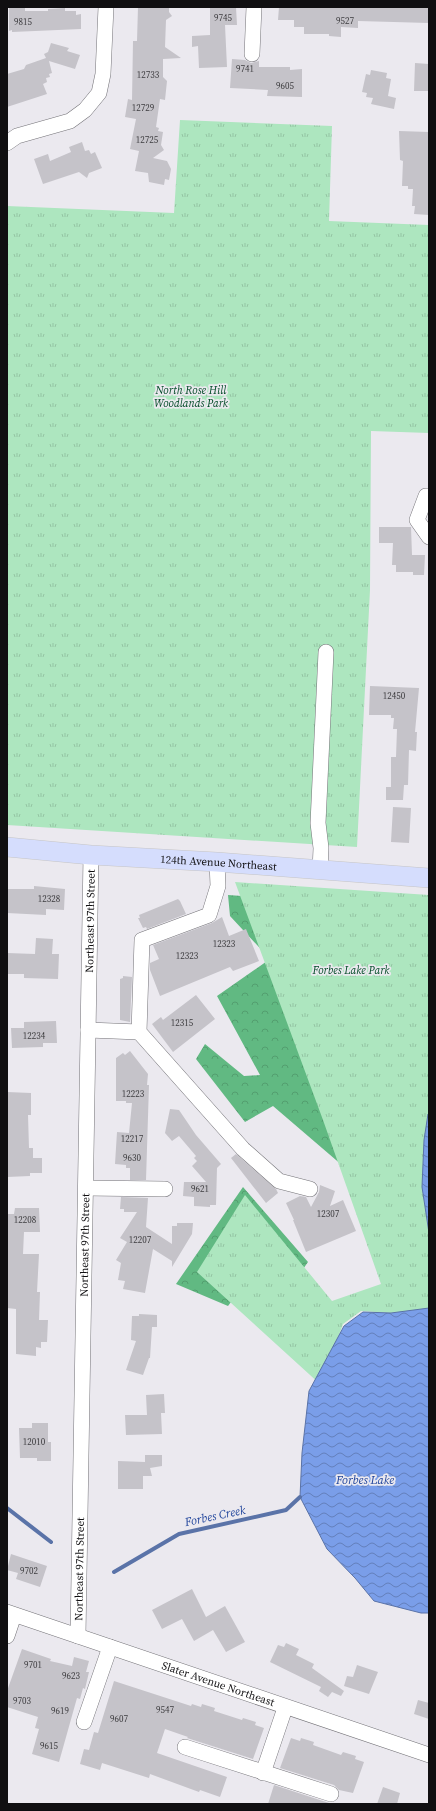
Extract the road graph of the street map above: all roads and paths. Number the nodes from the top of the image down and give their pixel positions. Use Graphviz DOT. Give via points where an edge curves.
graph roads {
  1 [pos="106,7"];
  2 [pos="254,7"];
  3 [pos="252,54"];
  4 [pos="7,143"];
  5 [pos="429,496"];
  6 [pos="429,537"];
  7 [pos="326,652"];
  8 [pos="7,847"];
  9 [pos="91,855"];
  10 [pos="217,862"];
  11 [pos="320,871"];
  12 [pos="429,878"];
  13 [pos="88,1030"];
  14 [pos="139,1032"];
  15 [pos="86,1188"];
  16 [pos="164,1189"];
  17 [pos="310,1189"];
  18 [pos="10,1614"];
  19 [pos="7,1636"];
  20 [pos="78,1636"];
  21 [pos="110,1647"];
  22 [pos="286,1708"];
  23 [pos="84,1722"];
  24 [pos="185,1747"];
  25 [pos="429,1755"];
  26 [pos="263,1773"];
  27 [pos="331,1794"];
  1 -- 4 [label="street" via="103,74 99,93 85,110 70,121 17,136"];
  2 -- 3 [label="street"];
  5 -- 6 [label="street" via="426,496 417,520"];
  7 -- 11 [label="street" via="318,823"];
  8 -- 9 [label="main road, 124th Avenue Northeast"];
  9 -- 10 [label="main road, 124th Avenue Northeast"];
  9 -- 13 [label="street, Northeast 97th Street"];
  10 -- 11 [label="main road, 124th Avenue Northeast"];
  10 -- 14 [label="street" via="218,886 209,915 142,940"];
  11 -- 12 [label="main road, 124th Avenue Northeast"];
  13 -- 14 [label="street"];
  13 -- 15 [label="street, Northeast 97th Street"];
  14 -- 17 [label="street" via="243,1150 279,1181"];
  15 -- 16 [label="street"];
  15 -- 20 [label="street, Northeast 97th Street"];
  18 -- 19 [label="street"];
  18 -- 20 [label="street, Slater Avenue Northeast"];
  20 -- 21 [label="street, Slater Avenue Northeast"];
  21 -- 22 [label="street, Slater Avenue Northeast"];
  21 -- 23 [label="street"];
  22 -- 25 [label="street, Slater Avenue Northeast"];
  22 -- 26 [label="street"];
  24 -- 26 [label="street"];
  26 -- 27 [label="street"];
}
